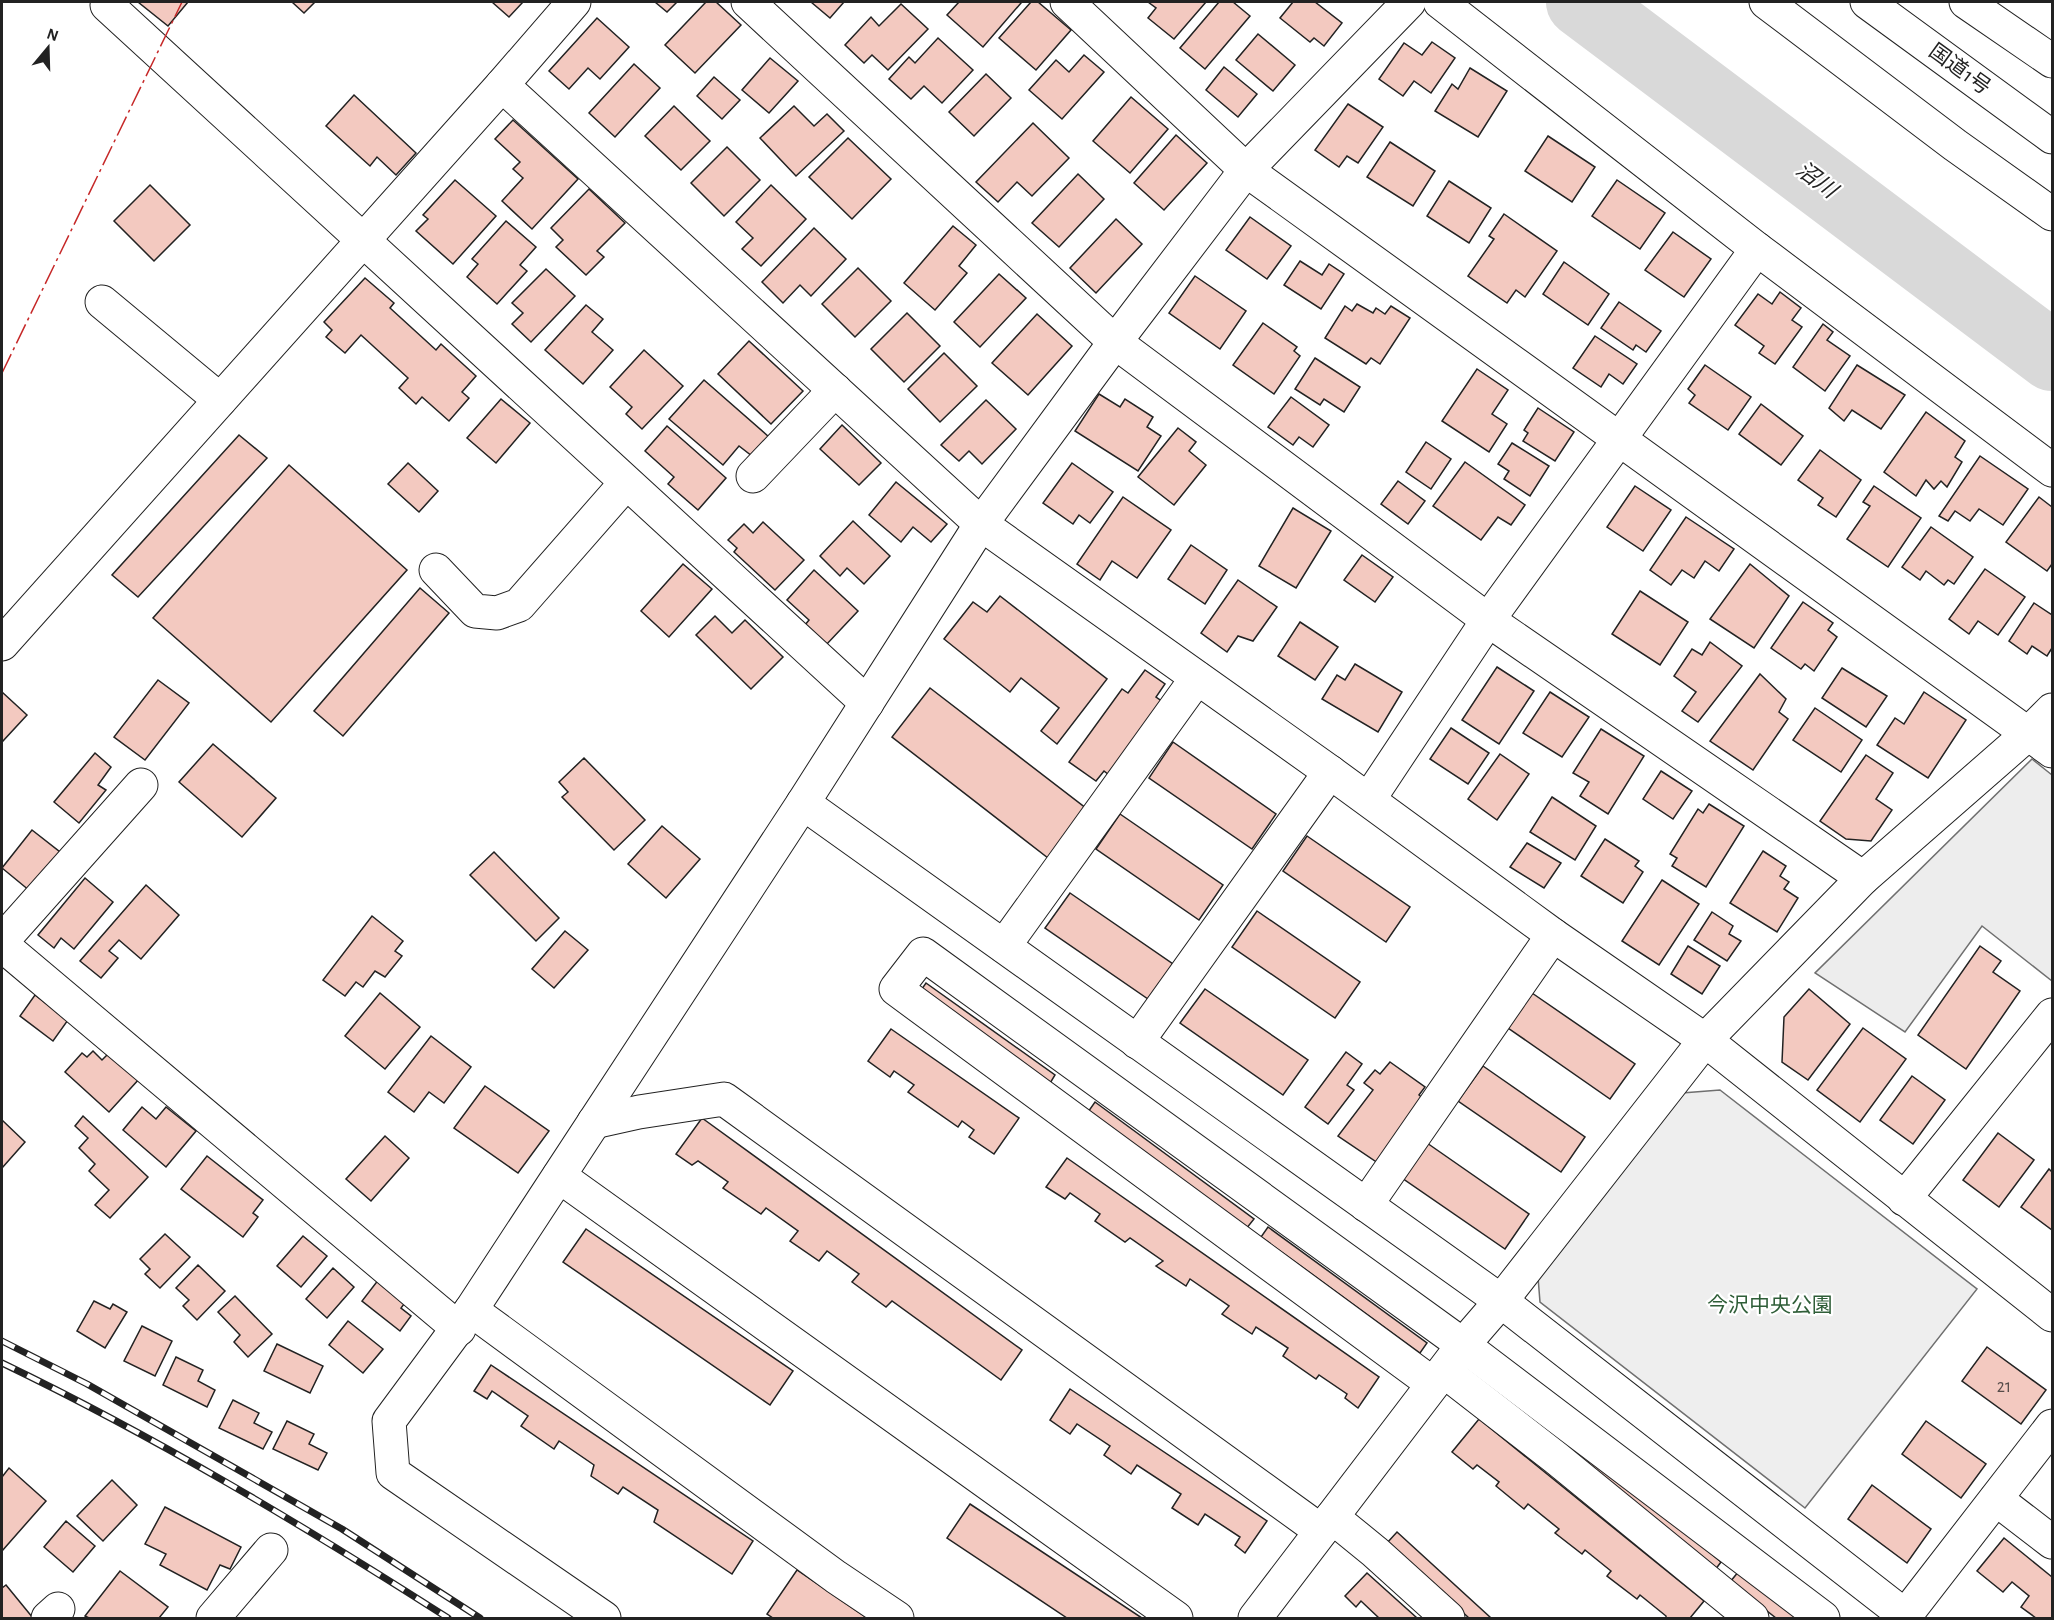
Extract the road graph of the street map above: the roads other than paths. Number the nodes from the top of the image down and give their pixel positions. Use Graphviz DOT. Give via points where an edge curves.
graph roads {
  1 [pos="574,2"];
  2 [pos="748,2"];
  3 [pos="1067,2"];
  4 [pos="1409,2"];
  5 [pos="1440,2"];
  6 [pos="1766,2"];
  7 [pos="1867,2"];
  8 [pos="1966,2"];
  9 [pos="107,5"];
  10 [pos="2052,61"];
  11 [pos="502,85"];
  12 [pos="2052,137"];
  13 [pos="1246,170"];
  14 [pos="2052,214"];
  15 [pos="363,239"];
  16 [pos="1757,249"];
  17 [pos="102,302"];
  18 [pos="1115,342"];
  19 [pos="835,390"];
  20 [pos="220,400"];
  21 [pos="1619,440"];
  22 [pos="2052,470"];
  23 [pos="753,476"];
  24 [pos="626,483"];
  25 [pos="981,524"];
  26 [pos="436,570"];
  27 [pos="1488,620"];
  28 [pos="2,644"];
  29 [pos="1197,678"];
  30 [pos="867,703"];
  31 [pos="2052,710"];
  32 [pos="2041,742"];
  33 [pos="1330,772"];
  34 [pos="141,785"];
  35 [pos="1368,799"];
  36 [pos="803,803"];
  37 [pos="1863,878"];
  38 [pos="1553,935"];
  39 [pos="2,943"];
  40 [pos="1004,946"];
  41 [pos="2051,1021"];
  42 [pos="1705,1040"];
  43 [pos="1137,1042"];
  44 [pos="594,1122"];
  45 [pos="559,1176"];
  46 [pos="1904,1198"];
  47 [pos="1366,1205"];
  48 [pos="1501,1301"];
  49 [pos="2052,1315"];
  50 [pos="465,1319"];
  51 [pos="1463,1344"];
  52 [pos="1438,1377"];
  53 [pos="2052,1426"];
  54 [pos="1996,1499"];
  55 [pos="1327,1524"];
  56 [pos="2052,1542"];
  57 [pos="271,1550"];
  58 [pos="1907,1617"];
  59 [pos="213,1618"];
  60 [pos="604,1618"];
  61 [pos="897,1618"];
  62 [pos="1176,1618"];
  63 [pos="1255,1618"];
  64 [pos="1448,1618"];
  65 [pos="1752,1618"];
  66 [pos="1823,1618"];
  1 -- 11 [label="main road"];
  2 -- 18 [label="main road"];
  3 -- 13 [label="main road"];
  4 -- 13 [label="main road"];
  5 -- 16 [label="main road"];
  6 -- 14 [label="main road"];
  7 -- 12 [label="main road, 国道1号"];
  8 -- 10 [label="main road"];
  9 -- 15 [label="main road"];
  11 -- 15 [label="main road"];
  11 -- 19 [label="main road"];
  13 -- 18 [label="main road"];
  13 -- 21 [label="main road"];
  15 -- 20 [label="main road"];
  15 -- 24 [label="main road"];
  16 -- 21 [label="main road"];
  16 -- 22 [label="main road"];
  17 -- 20 [label="main road"];
  18 -- 25 [label="main road"];
  18 -- 27 [label="main road"];
  19 -- 23 [label="main road"];
  19 -- 25 [label="main road"];
  20 -- 28 [label="main road"];
  21 -- 27 [label="main road"];
  21 -- 32 [label="main road"];
  24 -- 26 [label="main road" via="519,605 497,613 475,610"];
  24 -- 30 [label="main road"];
  25 -- 29 [label="main road"];
  25 -- 30 [label="main road"];
  27 -- 35 [label="main road"];
  27 -- 37 [label="main road"];
  29 -- 33 [label="main road"];
  29 -- 40 [label="main road"];
  30 -- 36 [label="main road"];
  31 -- 32 [label="main road"];
  32 -- 37 [label="main road"];
  33 -- 35 [label="main road"];
  33 -- 43 [label="main road"];
  34 -- 39 [label="main road"];
  35 -- 38 [label="main road"];
  36 -- 40 [label="main road"];
  36 -- 44 [label="main road"];
  37 -- 42 [label="main road"];
  38 -- 42 [label="main road"];
  38 -- 47 [label="main road"];
  39 -- 50 [label="main road"];
  40 -- 43 [label="main road"];
  41 -- 46 [label="main road"];
  42 -- 46 [label="main road"];
  42 -- 48 [label="main road"];
  43 -- 47 [label="main road"];
  44 -- 45 [label="main road"];
  44 -- 55 [label="main road" via="724,1099"];
  45 -- 50 [label="main road"];
  45 -- 62 [label="main road"];
  46 -- 49 [label="main road"];
  47 -- 48 [label="main road"];
  48 -- 51 [label="main road"];
  48 -- 58 [label="main road"];
  50 -- 60 [label="main road" via="389,1421 393,1473"];
  50 -- 61 [label="main road"];
  51 -- 52 [label="main road"];
  51 -- 52 [label="main road" via="923,954 896,989"];
  51 -- 66 [label="main road"];
  52 -- 55 [label="main road"];
  52 -- 65 [label="main road" via="1556,1458"];
  53 -- 54 [label="main road"];
  54 -- 56 [label="main road"];
  54 -- 58 [label="main road"];
  55 -- 63 [label="main road"];
  55 -- 64 [label="main road" via="1375,1552"];
  57 -- 59 [label="main road"];
}
